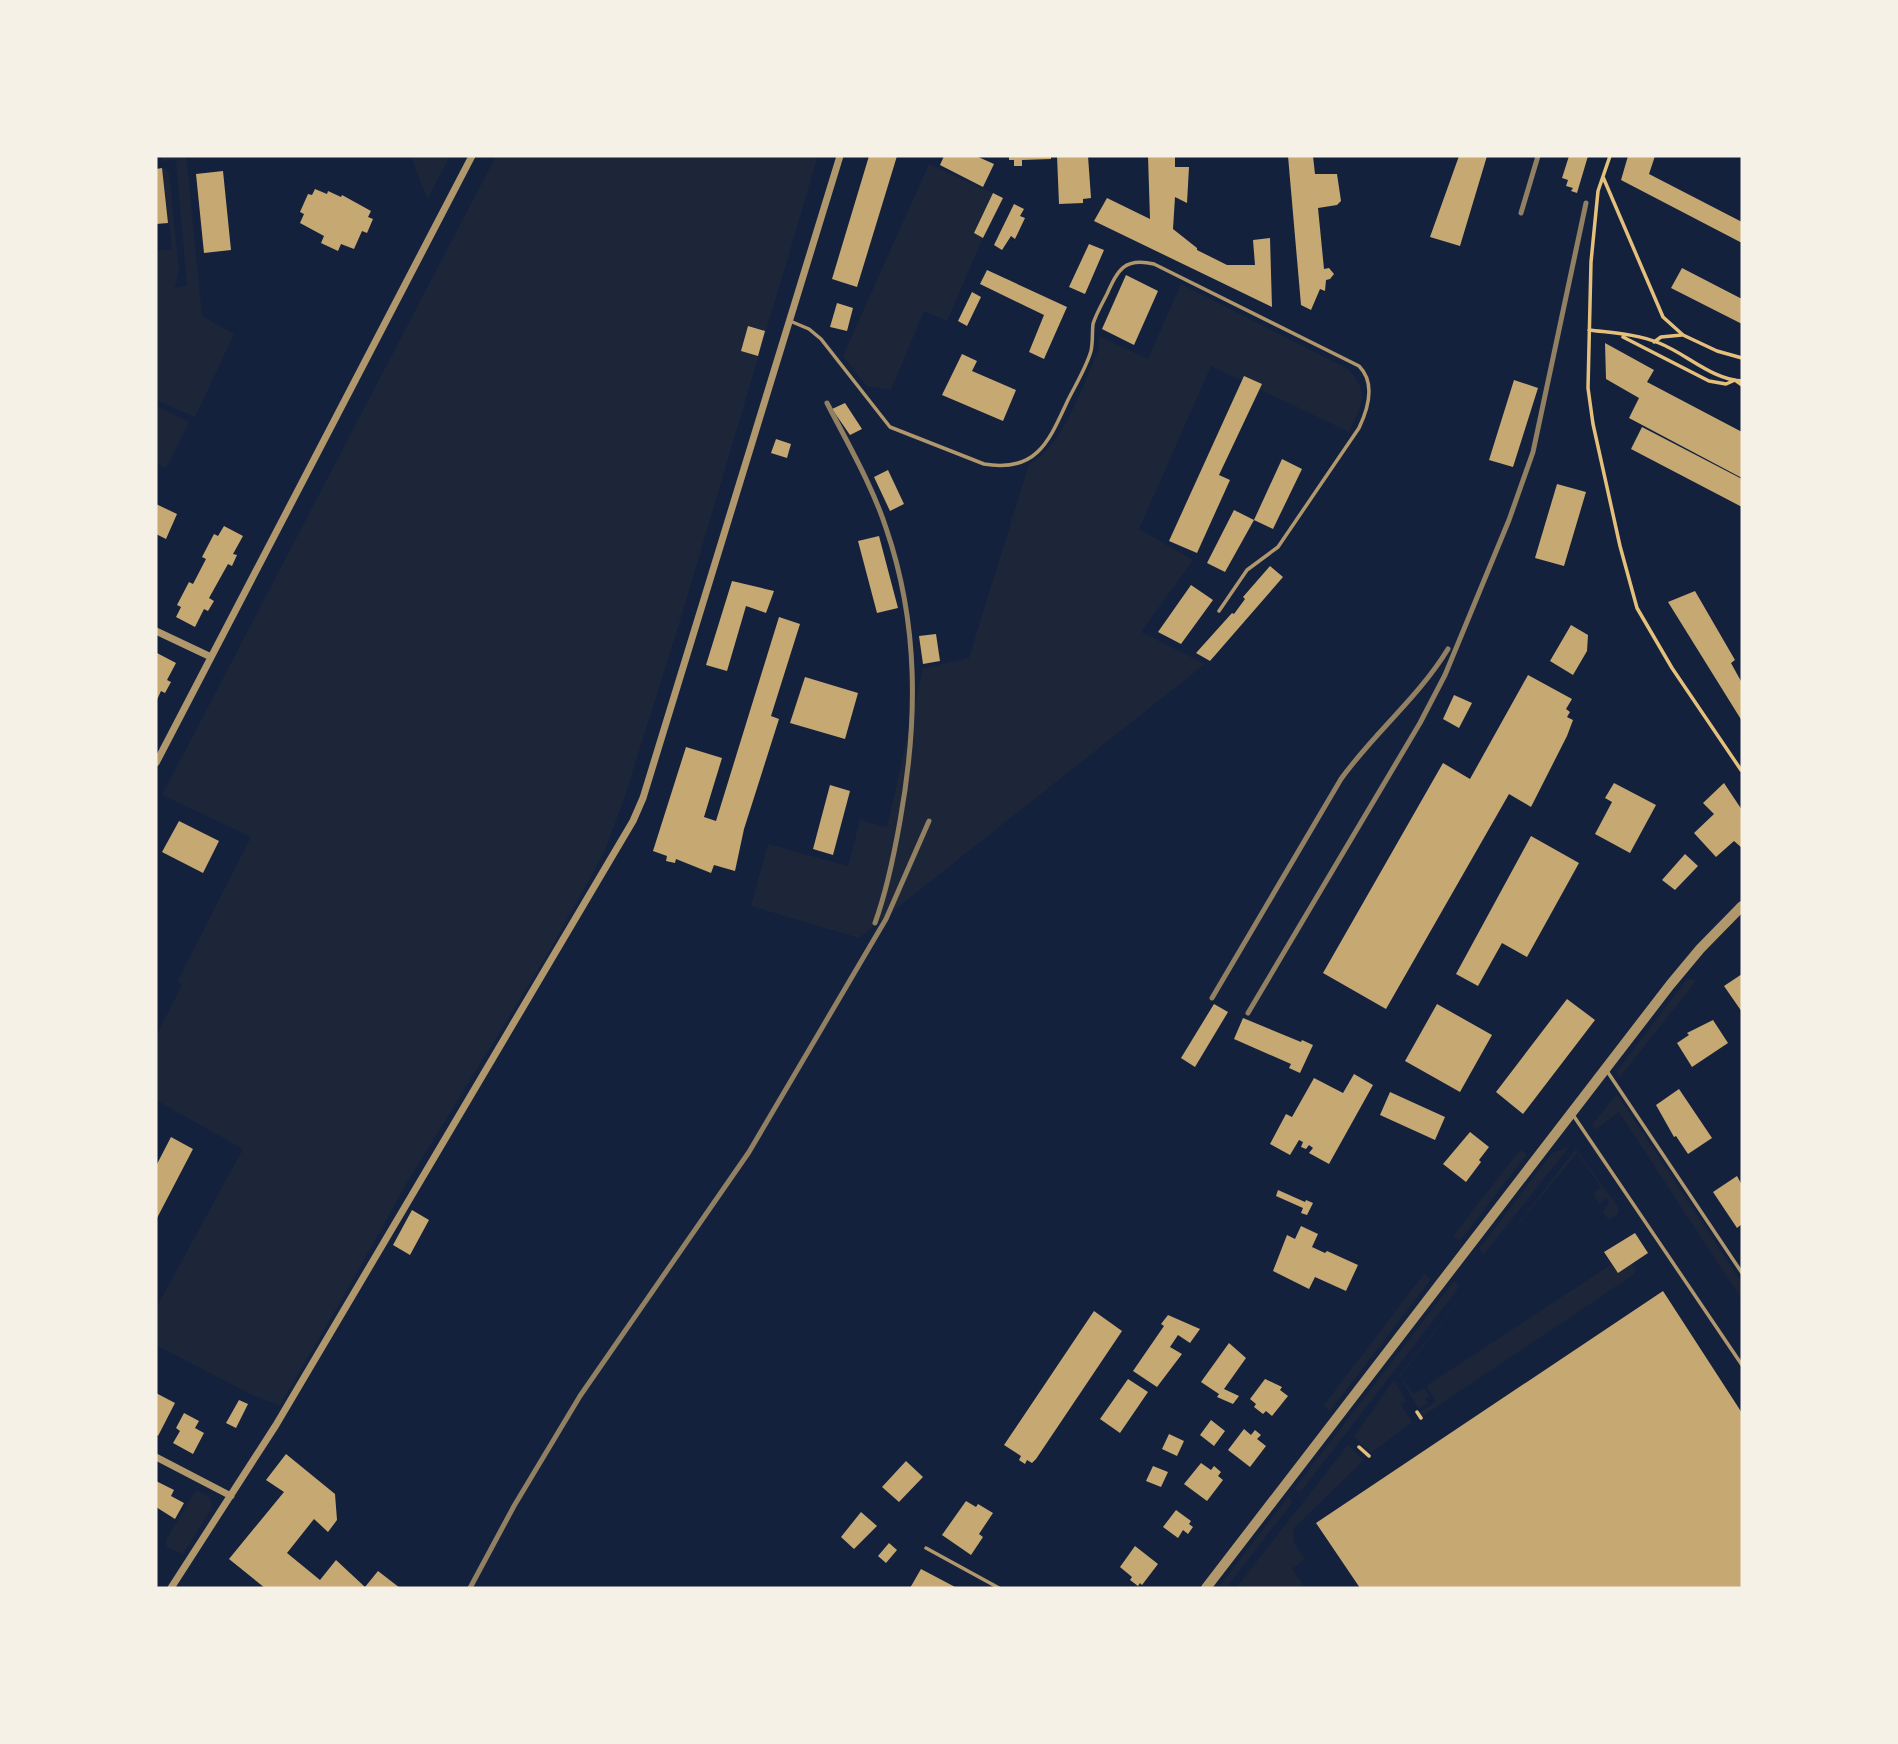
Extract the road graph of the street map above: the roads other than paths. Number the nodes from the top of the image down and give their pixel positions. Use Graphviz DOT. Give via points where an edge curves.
graph roads {
  1 [pos="472,156"];
  2 [pos="840,156"];
  3 [pos="790,320"];
  4 [pos="1219,611"];
  5 [pos="156,631"];
  6 [pos="211,656"];
  7 [pos="156,763"];
  8 [pos="1742,906"];
  9 [pos="1606,1069"];
  10 [pos="1572,1113"];
  11 [pos="1742,1273"];
  12 [pos="1742,1365"];
  13 [pos="156,1457"];
  14 [pos="231,1496"];
  15 [pos="926,1548"];
  16 [pos="172,1588"];
  17 [pos="999,1588"];
  18 [pos="1206,1588"];
  1 -- 6 [label="street"];
  2 -- 3 [label="street"];
  3 -- 4 [label="lane" via="821,339 895,430 994,466 1020,464 1047,444 1089,355 1095,318 1118,271 1128,264 1154,264 1359,366 1367,377 1369,393 1359,428 1278,547 1247,570"];
  3 -- 14 [label="street" via="633,821"];
  5 -- 6 [label="street"];
  6 -- 7 [label="street"];
  8 -- 9 [label="street" via="1685,967"];
  9 -- 10 [label="street"];
  9 -- 11 [label="lane"];
  10 -- 12 [label="lane"];
  10 -- 18 [label="street"];
  13 -- 14 [label="street"];
  14 -- 16 [label="street"];
  15 -- 17 [label="lane"];
}
